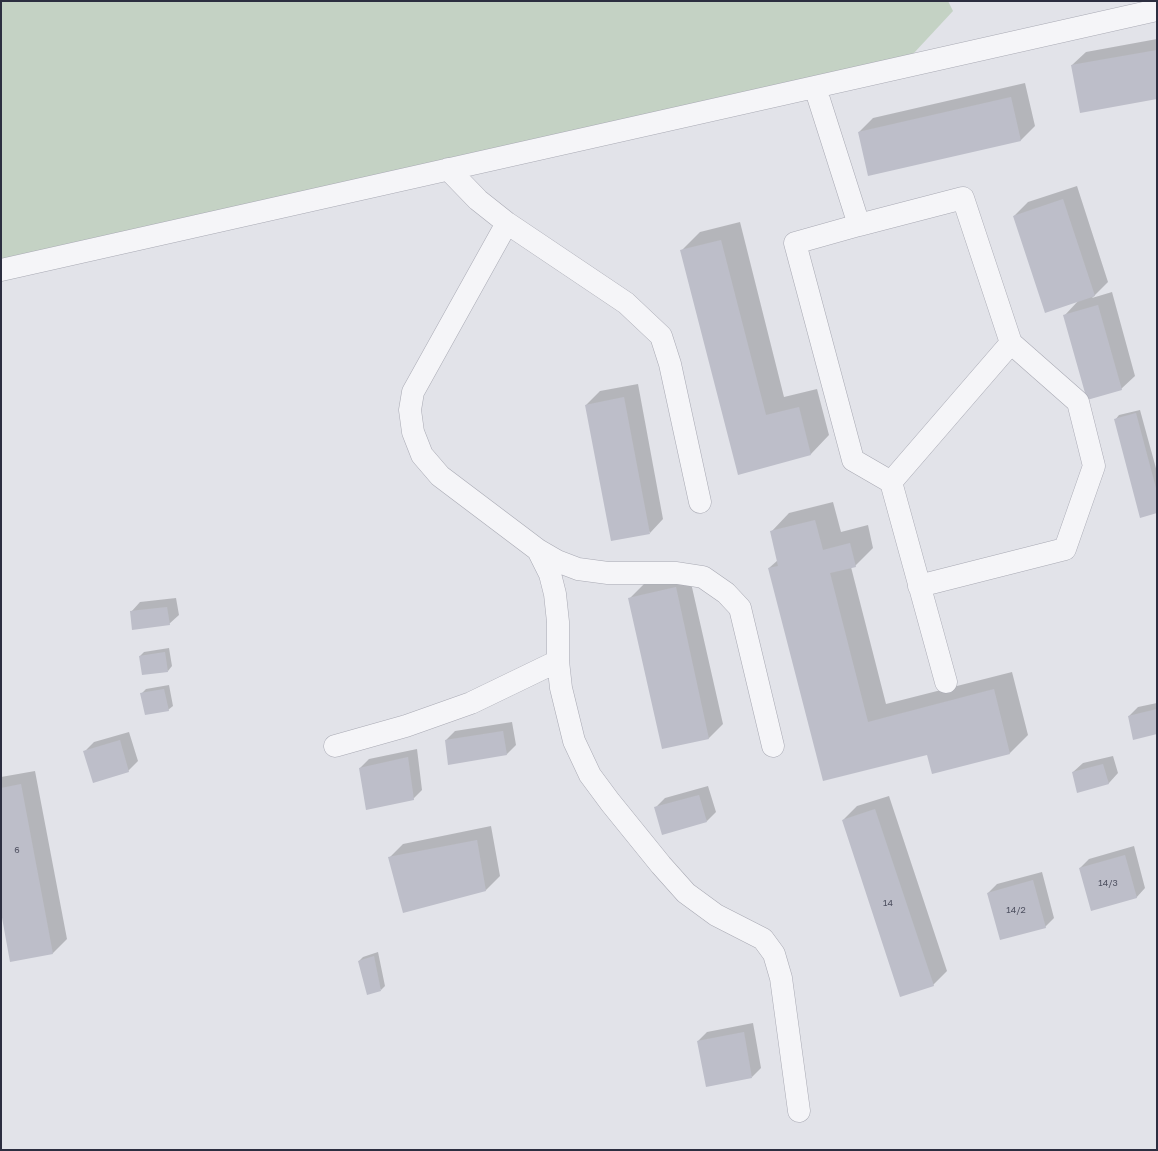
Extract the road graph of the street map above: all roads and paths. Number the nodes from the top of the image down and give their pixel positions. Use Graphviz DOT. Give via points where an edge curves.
graph roads {
  1 [pos="1157,10"];
  2 [pos="815,87"];
  3 [pos="448,169"];
  4 [pos="507,223"];
  5 [pos="859,225"];
  6 [pos="1,270"];
  7 [pos="1011,343"];
  8 [pos="890,482"];
  9 [pos="700,502"];
  10 [pos="538,550"];
  11 [pos="919,586"];
  12 [pos="558,662"];
  13 [pos="946,682"];
  14 [pos="335,746"];
  15 [pos="773,746"];
  16 [pos="799,1111"];
  1 -- 2 [label="street"];
  2 -- 3 [label="street"];
  2 -- 5 [label="street"];
  3 -- 4 [label="street" via="478,200"];
  3 -- 6 [label="street"];
  4 -- 9 [label="street" via="626,303 660,336 670,364"];
  4 -- 10 [label="street" via="413,392 410,410 413,432 422,455 440,476"];
  5 -- 7 [label="street" via="963,198"];
  5 -- 8 [label="street" via="795,243 853,460"];
  7 -- 8 [label="street"];
  7 -- 11 [label="street" via="1078,402 1094,466 1065,549"];
  8 -- 11 [label="street"];
  10 -- 12 [label="street" via="550,574 556,594"];
  10 -- 15 [label="street" via="578,569 608,573 676,573 703,577 726,592 740,608"];
  11 -- 13 [label="street"];
  12 -- 14 [label="street" via="471,703 406,726"];
  12 -- 16 [label="street" via="561,688 574,741 590,775 686,893 716,915 763,939 774,954 781,978"];
}
